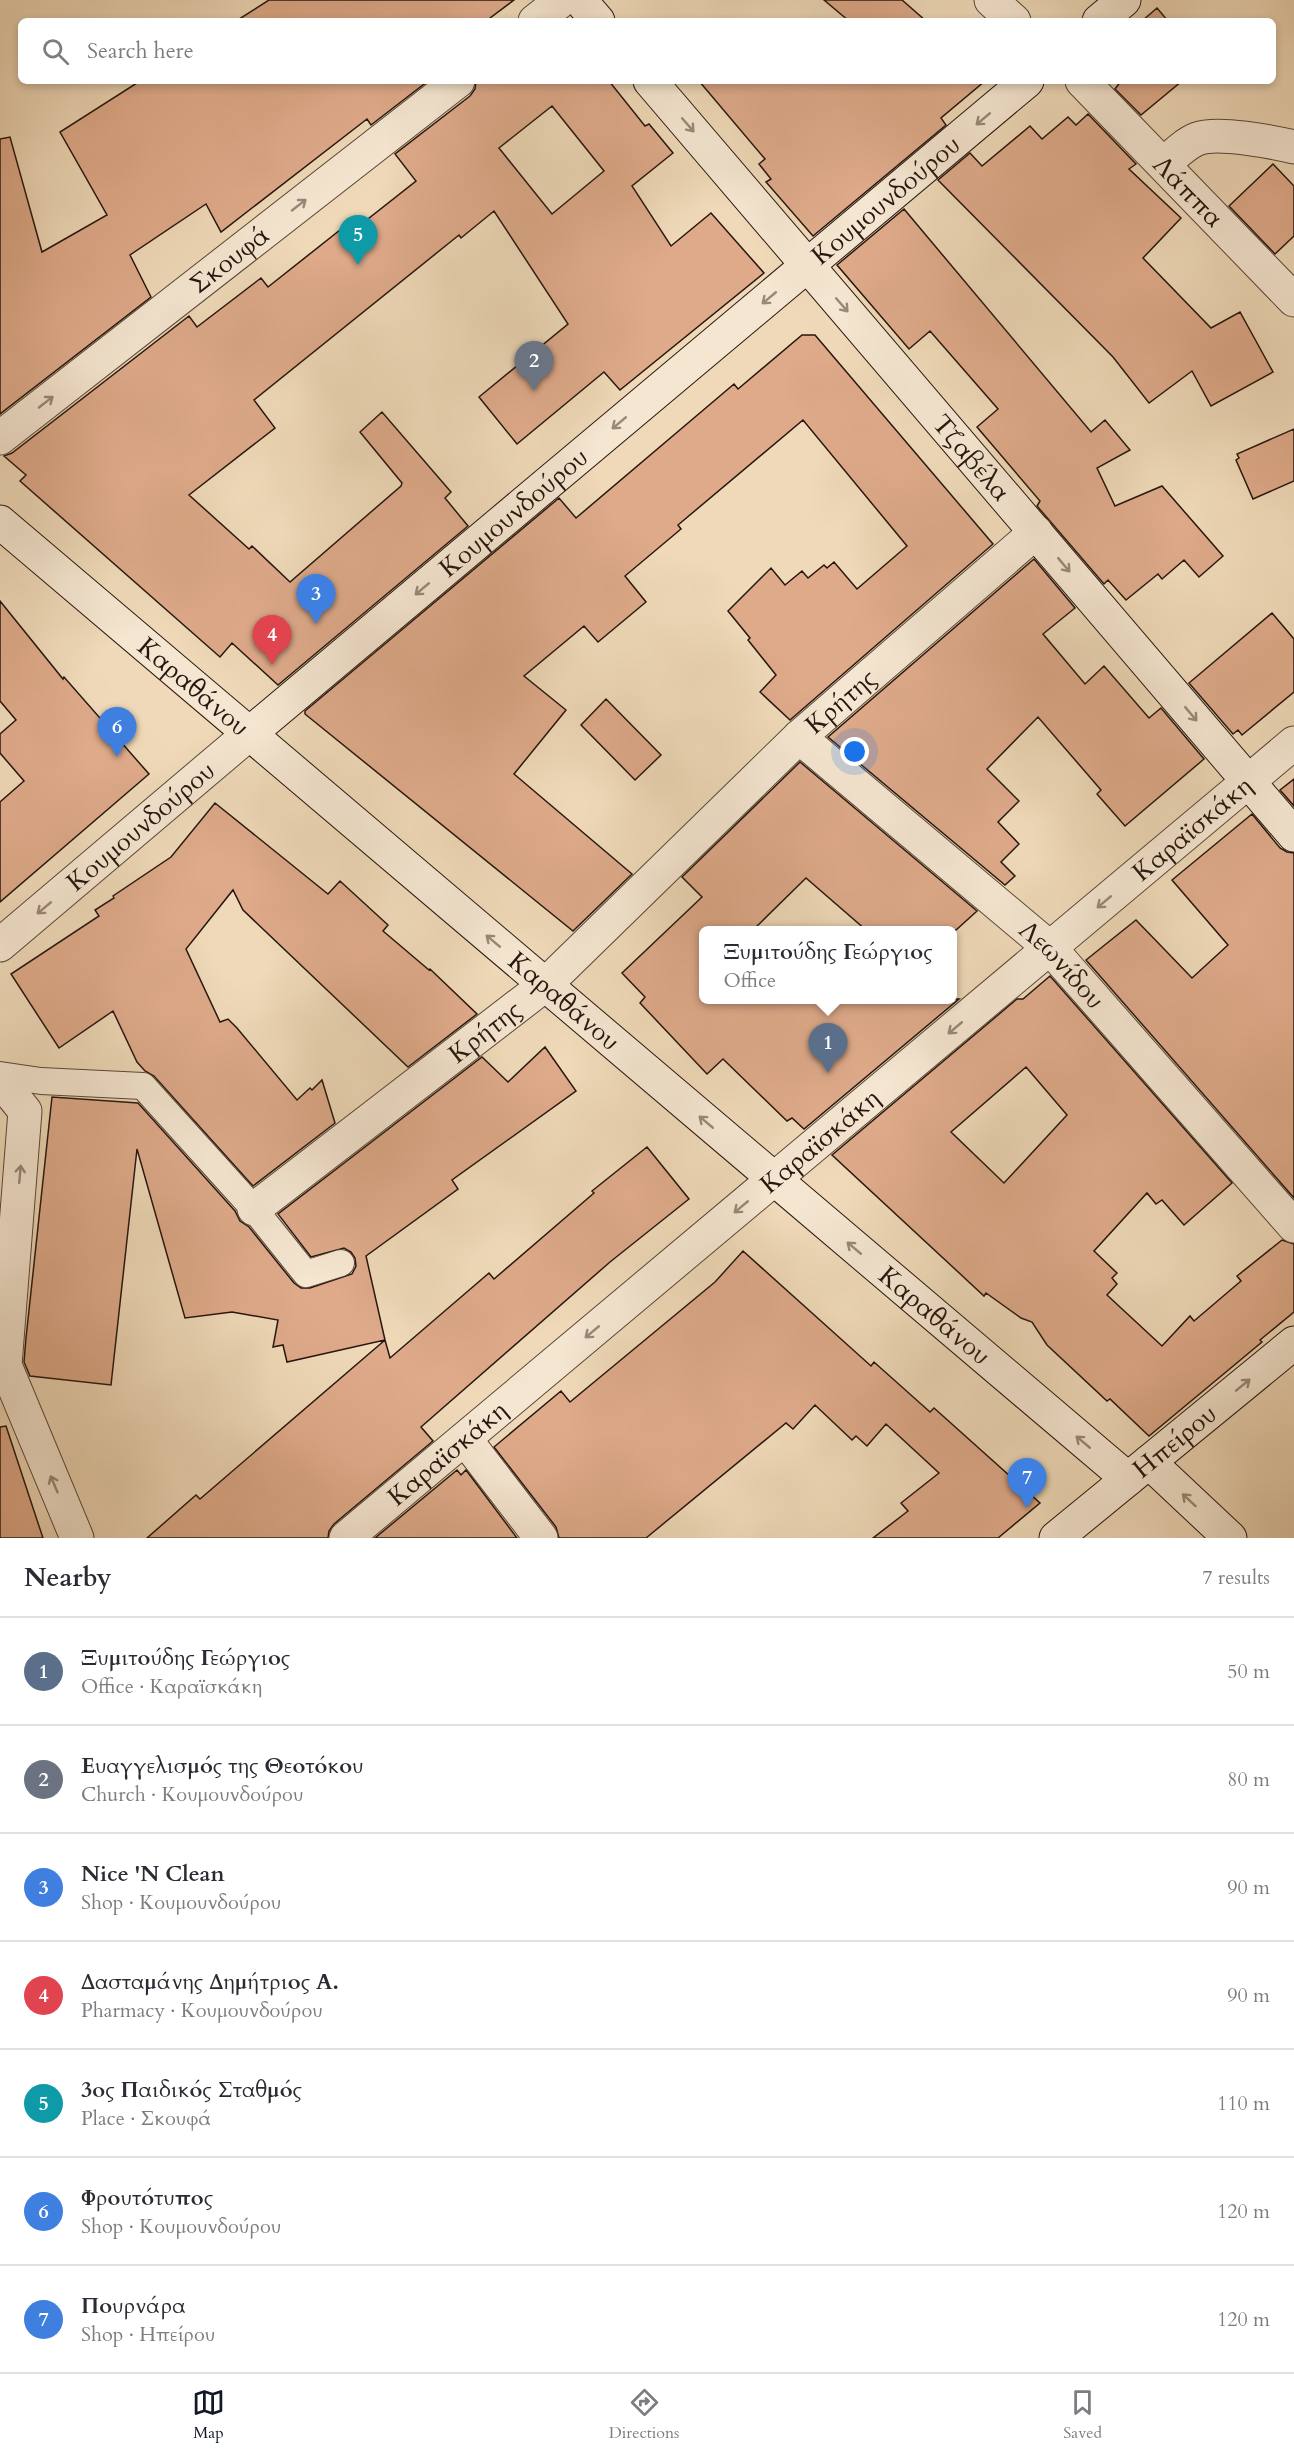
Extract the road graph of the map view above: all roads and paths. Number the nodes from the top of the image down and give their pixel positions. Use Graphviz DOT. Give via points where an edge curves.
graph roads {
  1 [pos="562,0"];
  2 [pos="580,0"];
  3 [pos="991,0"];
  4 [pos="1124,0"];
  5 [pos="539,18"];
  6 [pos="595,18"];
  7 [pos="1011,18"];
  8 [pos="1103,18"];
  9 [pos="454,84"];
  10 [pos="653,84"];
  11 [pos="1023,84"];
  12 [pos="1085,84"];
  13 [pos="1294,147"];
  14 [pos="1164,164"];
  15 [pos="808,265"];
  16 [pos="1294,300"];
  17 [pos="0,438"];
  18 [pos="0,522"];
  19 [pos="1036,532"];
  20 [pos="249,734"];
  21 [pos="799,737"];
  22 [pos="1294,743"];
  23 [pos="1248,782"];
  24 [pos="1294,835"];
  25 [pos="0,945"];
  26 [pos="1050,948"];
  27 [pos="545,985"];
  28 [pos="0,1075"];
  29 [pos="0,1080"];
  30 [pos="774,1180"];
  31 [pos="254,1209"];
  32 [pos="1294,1226"];
  33 [pos="340,1263"];
  34 [pos="1294,1343"];
  35 [pos="465,1438"];
  36 [pos="1138,1471"];
  37 [pos="1073,1533"];
  38 [pos="77,1538"];
  39 [pos="346,1538"];
  40 [pos="542,1538"];
  41 [pos="1230,1538"];
  1 -- 5 [label="street"];
  2 -- 6 [label="street"];
  3 -- 7 [label="street"];
  4 -- 8 [label="street"];
  17 -- 9 [label="street, Σκουφά, one-way"];
  10 -- 15 [label="street, Τζαβέλα, one-way"];
  11 -- 15 [label="street, Κουμουνδούρου, one-way"];
  12 -- 14 [label="street, Λάππα"];
  13 -- 14 [label="street" via="1233,138 1202,138"];
  14 -- 16 [label="street, Λάππα"];
  15 -- 19 [label="street, Τζαβέλα, one-way"];
  15 -- 20 [label="street, Κουμουνδούρου, one-way"];
  18 -- 20 [label="street, Καραθάνου"];
  19 -- 21 [label="street, Κρήτης"];
  19 -- 23 [label="street, Τζαβέλα, one-way"];
  20 -- 25 [label="street, Κουμουνδούρου, one-way"];
  27 -- 20 [label="street, Καραθάνου, one-way"];
  21 -- 26 [label="street, Λεωνίδου"];
  21 -- 27 [label="street, Κρήτης"];
  22 -- 23 [label="street, Καραϊσκάκη"];
  23 -- 24 [label="street, Τζαβέλα"];
  23 -- 26 [label="street, Καραϊσκάκη, one-way"];
  26 -- 30 [label="street, Καραϊσκάκη, one-way"];
  26 -- 32 [label="street, Λεωνίδου"];
  30 -- 27 [label="street, Καραθάνου, one-way"];
  27 -- 31 [label="street, Κρήτης"];
  28 -- 31 [label="lane" via="143,1086"];
  38 -- 29 [label="street, one-way" via="4,1365 25,1111"];
  30 -- 35 [label="street, Καραϊσκάκη, one-way"];
  36 -- 30 [label="street, Καραθάνου, one-way"];
  31 -- 33 [label="lane" via="306,1274"];
  36 -- 34 [label="street, Ηπείρου, one-way"];
  35 -- 39 [label="street, Καραϊσκάκη"];
  35 -- 40 [label="street"];
  36 -- 37 [label="street, Ηπείρου"];
  41 -- 36 [label="street, Καραθάνου, one-way"];
}
